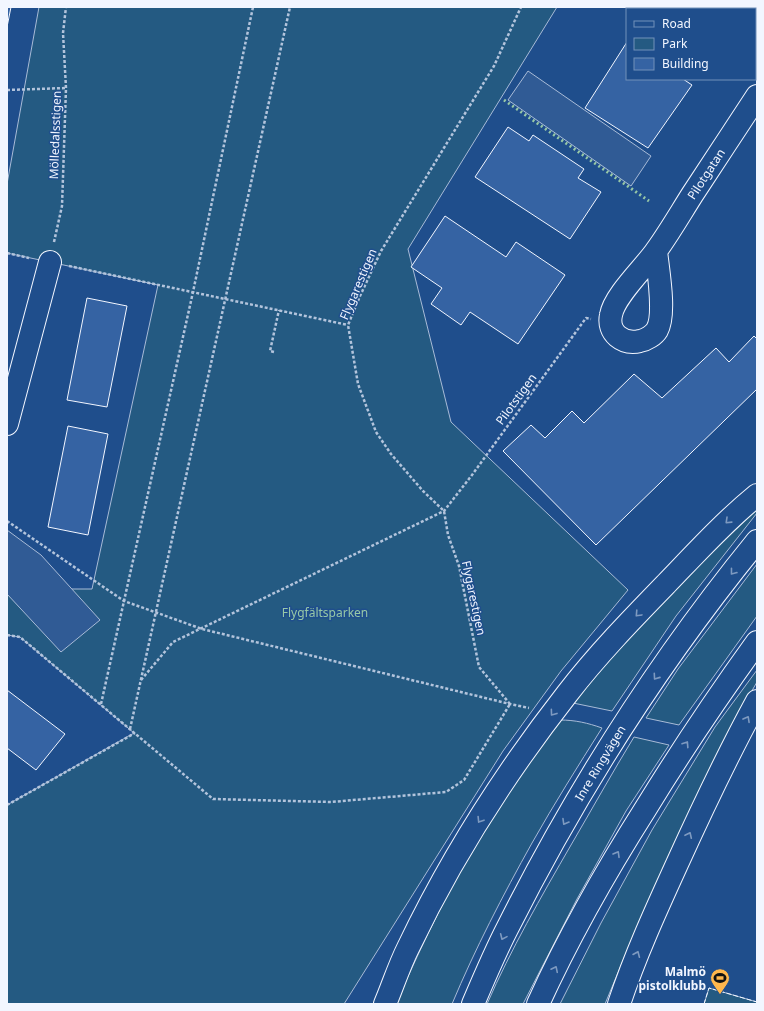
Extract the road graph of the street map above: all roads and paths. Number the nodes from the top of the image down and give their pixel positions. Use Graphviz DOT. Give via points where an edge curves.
graph roads {
  1 [pos="66,7"];
  2 [pos="253,7"];
  3 [pos="290,7"];
  4 [pos="522,7"];
  5 [pos="66,88"];
  6 [pos="7,90"];
  7 [pos="757,96"];
  8 [pos="656,252"];
  9 [pos="50,262"];
  10 [pos="193,292"];
  11 [pos="225,299"];
  12 [pos="279,310"];
  13 [pos="611,322"];
  14 [pos="348,325"];
  15 [pos="274,352"];
  16 [pos="7,424"];
  17 [pos="757,495"];
  18 [pos="444,510"];
  19 [pos="7,521"];
  20 [pos="757,541"];
  21 [pos="124,601"];
  22 [pos="156,612"];
  23 [pos="202,629"];
  24 [pos="7,634"];
  25 [pos="757,642"];
  26 [pos="140,682"];
  27 [pos="757,701"];
  28 [pos="101,704"];
  29 [pos="510,704"];
  30 [pos="534,709"];
  31 [pos="130,729"];
  32 [pos="135,733"];
  33 [pos="7,805"];
  34 [pos="407,949"];
  35 [pos="370,1004"];
  36 [pos="385,1004"];
  37 [pos="473,1004"];
  38 [pos="538,1004"];
  39 [pos="619,1004"];
  1 -- 5 [label="path, Mölledalsstigen"];
  2 -- 10 [label="path"];
  3 -- 11 [label="path"];
  4 -- 14 [label="path, Flygarestigen" via="494,66 381,251"];
  5 -- 6 [label="path"];
  5 -- 9 [label="path, Mölledalsstigen" via="62,206"];
  7 -- 8 [label="main road, Pilotgatan"];
  8 -- 13 [label="main road, Pilotgatan" via="626,287 613,307"];
  8 -- 13 [label="main road" via="661,318 657,331 641,341 626,341 615,334"];
  9 -- 10 [label="path"];
  9 -- 16 [label="main road"];
  10 -- 11 [label="path"];
  10 -- 21 [label="path"];
  11 -- 12 [label="path"];
  11 -- 22 [label="path"];
  12 -- 14 [label="path"];
  12 -- 15 [label="path" via="270,351"];
  13 -- 18 [label="path, Pilotstigen" via="586,318"];
  14 -- 18 [label="path, Flygarestigen" via="358,384 376,432 423,491"];
  17 -- 34 [label="main road, one-way" via="698,550 598,657 568,693 468,838"];
  18 -- 23 [label="path"];
  18 -- 29 [label="path, Flygarestigen" via="448,535 459,566 479,667"];
  19 -- 21 [label="path"];
  20 -- 37 [label="main road, Inre Ringvägen, one-way" via="690,627 630,714 586,785 507,928"];
  21 -- 22 [label="path"];
  21 -- 28 [label="path"];
  22 -- 23 [label="path"];
  22 -- 26 [label="path"];
  23 -- 26 [label="path" via="173,642"];
  23 -- 29 [label="path"];
  24 -- 28 [label="path" via="20,637"];
  38 -- 25 [label="main road, one-way" via="579,920 622,845 676,759"];
  26 -- 31 [label="path"];
  39 -- 27 [label="main road, one-way" via="633,963 690,833"];
  28 -- 31 [label="path"];
  29 -- 30 [label="path"];
  29 -- 32 [label="path" via="464,780 446,792 331,802 213,799"];
  31 -- 32 [label="path"];
  32 -- 33 [label="path"];
  34 -- 35 [label="main road"];
  34 -- 36 [label="main road"];
}
